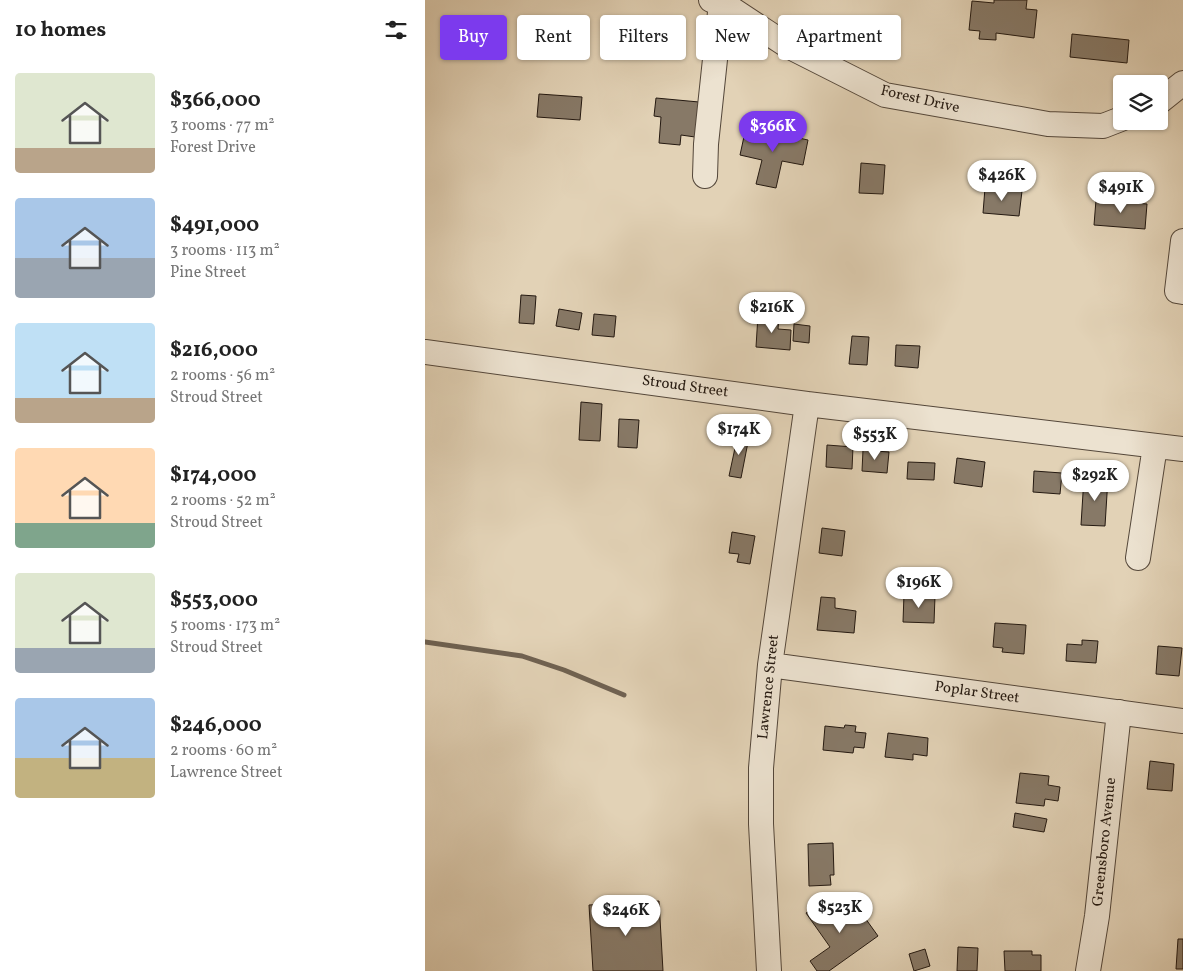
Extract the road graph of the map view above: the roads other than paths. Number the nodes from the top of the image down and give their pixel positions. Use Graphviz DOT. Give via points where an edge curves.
graph roads {
  1 [pos="716,2"];
  2 [pos="1183,83"];
  3 [pos="1168,95"];
  4 [pos="1113,122"];
  5 [pos="705,176"];
  6 [pos="1183,241"];
  7 [pos="1183,292"];
  8 [pos="425,352"];
  9 [pos="807,404"];
  10 [pos="1155,446"];
  11 [pos="1183,449"];
  12 [pos="1138,558"];
  13 [pos="771,665"];
  14 [pos="1119,712"];
  15 [pos="1183,721"];
  16 [pos="769,971"];
  17 [pos="1088,971"];
  1 -- 4 [label="street, Forest Drive" via="788,46 885,95 1048,124 1103,126"];
  1 -- 5 [label="street"];
  2 -- 3 [label="street"];
  6 -- 7 [label="street" via="1177,291"];
  8 -- 9 [label="street, Stroud Street"];
  9 -- 10 [label="street, Stroud Street"];
  9 -- 13 [label="street, Lawrence Street"];
  10 -- 11 [label="street, Stroud Street"];
  10 -- 12 [label="street"];
  13 -- 14 [label="street, Poplar Street"];
  13 -- 16 [label="street, Lawrence Street" via="761,768"];
  14 -- 15 [label="street, Poplar Street"];
  14 -- 17 [label="street, Greensboro Avenue"];
}
